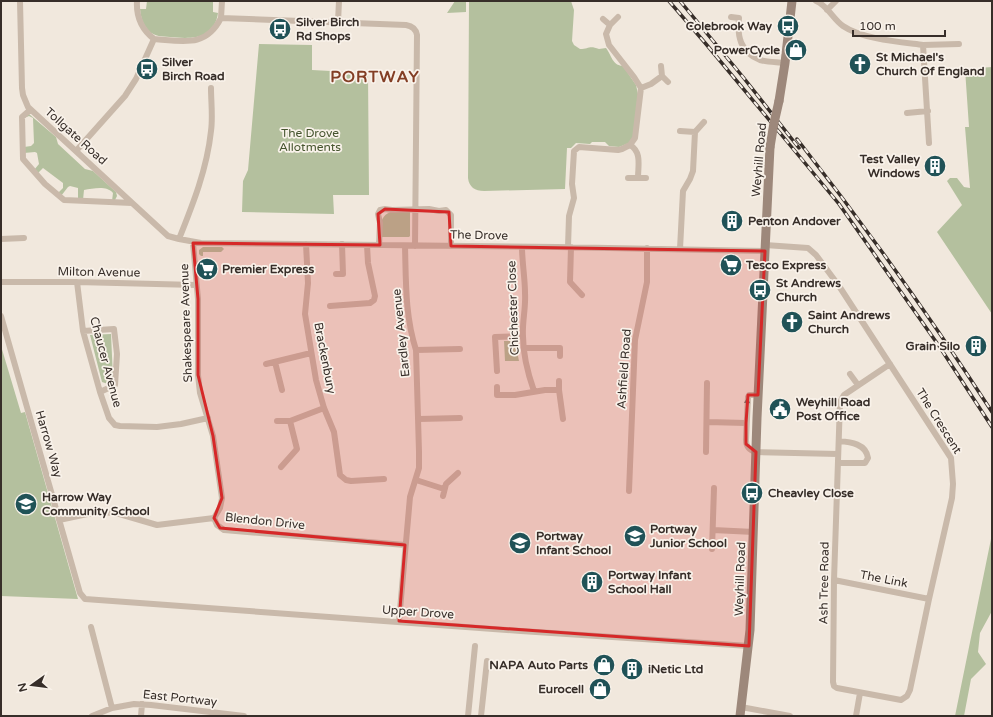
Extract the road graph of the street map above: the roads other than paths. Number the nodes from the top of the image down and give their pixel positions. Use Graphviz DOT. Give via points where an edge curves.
graph roads {
  1 [pos="20,1"];
  2 [pos="137,1"];
  3 [pos="222,1"];
  4 [pos="339,1"];
  5 [pos="792,1"];
  6 [pos="816,1"];
  7 [pos="836,1"];
  8 [pos="827,10"];
  9 [pos="618,17"];
  10 [pos="731,17"];
  11 [pos="221,18"];
  12 [pos="603,19"];
  13 [pos="338,22"];
  14 [pos="610,25"];
  15 [pos="154,39"];
  16 [pos="959,44"];
  17 [pos="923,45"];
  18 [pos="785,63"];
  19 [pos="661,66"];
  20 [pos="662,76"];
  21 [pos="668,82"];
  22 [pos="211,88"];
  23 [pos="641,88"];
  24 [pos="30,110"];
  25 [pos="928,111"];
  26 [pos="907,113"];
  27 [pos="704,122"];
  28 [pos="680,131"];
  29 [pos="694,132"];
  30 [pos="929,143"];
  31 [pos="630,145"];
  32 [pos="76,151"];
  33 [pos="628,178"];
  34 [pos="638,178"];
  35 [pos="646,178"];
  36 [pos="122,193"];
  37 [pos="132,202"];
  38 [pos="116,203"];
  39 [pos="415,210"];
  40 [pos="24,238"];
  41 [pos="1,239"];
  42 [pos="179,240"];
  43 [pos="193,242"];
  44 [pos="306,244"];
  45 [pos="342,244"];
  46 [pos="367,245"];
  47 [pos="379,245"];
  48 [pos="405,246"];
  49 [pos="415,246"];
  50 [pos="452,246"];
  51 [pos="522,247"];
  52 [pos="569,247"];
  53 [pos="647,248"];
  54 [pos="765,248"];
  55 [pos="680,249"];
  56 [pos="336,274"];
  57 [pos="1,282"];
  58 [pos="77,282"];
  59 [pos="196,285"];
  60 [pos="582,295"];
  61 [pos="330,306"];
  62 [pos="1,316"];
  63 [pos="84,331"];
  64 [pos="522,336"];
  65 [pos="524,348"];
  66 [pos="460,349"];
  67 [pos="416,350"];
  68 [pos="311,353"];
  69 [pos="560,356"];
  70 [pos="275,362"];
  71 [pos="266,364"];
  72 [pos="890,364"];
  73 [pos="497,371"];
  74 [pos="850,374"];
  75 [pos="559,381"];
  76 [pos="708,383"];
  77 [pos="858,385"];
  78 [pos="497,387"];
  79 [pos="282,390"];
  80 [pos="559,390"];
  81 [pos="534,391"];
  82 [pos="100,392"];
  83 [pos="758,395"];
  84 [pos="324,408"];
  85 [pos="208,418"];
  86 [pos="460,418"];
  87 [pos="563,418"];
  88 [pos="419,419"];
  89 [pos="277,421"];
  90 [pos="290,421"];
  91 [pos="707,422"];
  92 [pos="746,423"];
  93 [pos="839,441"];
  94 [pos="706,452"];
  95 [pos="756,452"];
  96 [pos="838,454"];
  97 [pos="838,463"];
  98 [pos="281,467"];
  99 [pos="458,473"];
  100 [pos="384,479"];
  101 [pos="416,480"];
  102 [pos="714,488"];
  103 [pos="444,489"];
  104 [pos="629,491"];
  105 [pos="443,496"];
  106 [pos="214,518"];
  107 [pos="59,520"];
  108 [pos="713,530"];
  109 [pos="754,532"];
  110 [pos="405,545"];
  111 [pos="712,549"];
  112 [pos="834,580"];
  113 [pos="85,599"];
  114 [pos="929,599"];
  115 [pos="399,621"];
  116 [pos="91,627"];
  117 [pos="475,646"];
  118 [pos="749,646"];
  119 [pos="487,661"];
  120 [pos="860,693"];
  121 [pos="142,704"];
  122 [pos="112,708"];
  123 [pos="741,712"];
  124 [pos="216,714"];
  125 [pos="92,716"];
  126 [pos="141,716"];
  127 [pos="244,716"];
  128 [pos="468,716"];
  129 [pos="481,716"];
  130 [pos="790,716"];
  131 [pos="856,716"];
  1 -- 24 [label="street, Tollgate Road" via="22,88"];
  2 -- 15 [label="street" via="140,23"];
  3 -- 11 [label="street"];
  4 -- 13 [label="street"];
  5 -- 18 [label="main road, Weyhill Road"];
  6 -- 8 [label="street"];
  7 -- 8 [label="street"];
  8 -- 17 [label="street" via="836,20 854,32 894,42"];
  9 -- 14 [label="street"];
  10 -- 18 [label="street" via="739,18 738,38 747,51 761,60"];
  11 -- 13 [label="street"];
  11 -- 15 [label="street" via="215,29 201,39"];
  12 -- 14 [label="street"];
  13 -- 39 [label="street" via="409,26 415,29"];
  14 -- 23 [label="street" via="606,34 609,45"];
  15 -- 32 [label="street" via="136,79 125,96"];
  16 -- 17 [label="street"];
  17 -- 25 [label="street"];
  18 -- 54 [label="main road, Weyhill Road, bridge" via="770,147"];
  19 -- 20 [label="street"];
  20 -- 21 [label="street"];
  20 -- 23 [label="street"];
  22 -- 42 [label="street" via="212,129 205,168"];
  23 -- 31 [label="street" via="635,138"];
  24 -- 32 [label="street, Tollgate Road"];
  24 -- 38 [label="street" via="22,117 23,159 45,184 64,200"];
  25 -- 26 [label="street"];
  25 -- 30 [label="street"];
  27 -- 29 [label="street"];
  28 -- 29 [label="street"];
  29 -- 55 [label="street" via="693,171 683,191"];
  31 -- 34 [label="street" via="638,152"];
  31 -- 52 [label="street" via="622,149 578,147 574,151 574,198 569,216"];
  32 -- 36 [label="street, Tollgate Road"];
  33 -- 34 [label="street"];
  34 -- 35 [label="street"];
  36 -- 37 [label="street, Tollgate Road"];
  36 -- 38 [label="street"];
  37 -- 38 [label="street"];
  37 -- 42 [label="street, Tollgate Road" via="168,236"];
  39 -- 47 [label="street" via="380,210"];
  39 -- 49 [label="street"];
  39 -- 50 [label="street" via="449,212"];
  40 -- 41 [label="street"];
  42 -- 43 [label="street, Tollgate Road"];
  43 -- 44 [label="street, The Drove"];
  43 -- 59 [label="street, Shakespeare Avenue"];
  44 -- 45 [label="street, The Drove"];
  44 -- 68 [label="street, Brackenbury" via="308,283 304,314"];
  45 -- 46 [label="street, The Drove"];
  45 -- 56 [label="street" via="343,274"];
  46 -- 47 [label="street, The Drove"];
  46 -- 61 [label="street" via="374,300 370,303"];
  47 -- 48 [label="street, The Drove"];
  48 -- 49 [label="street, The Drove"];
  48 -- 67 [label="street, Eardley Avenue" via="407,300 411,334"];
  49 -- 50 [label="street, The Drove"];
  50 -- 51 [label="street, The Drove"];
  51 -- 52 [label="street, The Drove"];
  51 -- 64 [label="street, Chichester Close" via="526,307"];
  52 -- 53 [label="street, The Drove"];
  52 -- 60 [label="street" via="570,282"];
  53 -- 55 [label="street, The Drove"];
  53 -- 104 [label="street, Ashfield Road" via="647,282 635,340"];
  54 -- 55 [label="street, The Drove"];
  54 -- 72 [label="street, The Crescent" via="811,250 839,286"];
  54 -- 83 [label="main road, Weyhill Road"];
  57 -- 58 [label="street, Milton Avenue"];
  58 -- 59 [label="street, Milton Avenue"];
  58 -- 63 [label="street, Chaucer Avenue"];
  59 -- 85 [label="street, Shakespeare Avenue" via="198,376"];
  62 -- 107 [label="street, Harrow Way"];
  63 -- 82 [label="street, Chaucer Avenue"];
  63 -- 82 [label="street" via="114,329 117,354 115,385"];
  64 -- 65 [label="street, Chichester Close"];
  64 -- 73 [label="street" via="495,337"];
  65 -- 69 [label="street" via="562,347"];
  65 -- 81 [label="street, Chichester Close"];
  66 -- 67 [label="street"];
  67 -- 88 [label="street, Eardley Avenue"];
  68 -- 70 [label="street"];
  68 -- 84 [label="street, Brackenbury"];
  70 -- 71 [label="street"];
  70 -- 79 [label="street"];
  72 -- 77 [label="street, Ash Tree Road"];
  72 -- 114 [label="street, The Crescent" via="952,461 952,498"];
  74 -- 77 [label="street"];
  75 -- 80 [label="street"];
  76 -- 91 [label="street"];
  77 -- 93 [label="street, Ash Tree Road" via="841,399"];
  78 -- 81 [label="street" via="497,397"];
  80 -- 81 [label="street"];
  80 -- 87 [label="street"];
  82 -- 85 [label="street, Chaucer Avenue" via="109,418 115,425 157,427"];
  92 -- 83 [label="street, one-way" via="748,397"];
  83 -- 95 [label="main road, Weyhill Road"];
  84 -- 90 [label="street"];
  84 -- 100 [label="street, Brackenbury" via="334,432 340,475 351,481"];
  85 -- 106 [label="street, Shakespeare Avenue" via="222,498"];
  86 -- 88 [label="street"];
  88 -- 101 [label="street, Eardley Avenue" via="419,468"];
  89 -- 90 [label="street"];
  90 -- 98 [label="street" via="297,449"];
  91 -- 92 [label="street"];
  91 -- 94 [label="street"];
  92 -- 95 [label="street" via="746,444"];
  93 -- 96 [label="street, Ash Tree Road"];
  93 -- 97 [label="street" via="854,443 867,453 868,458 865,463"];
  95 -- 96 [label="street"];
  95 -- 109 [label="main road, Weyhill Road"];
  96 -- 97 [label="street, Ash Tree Road"];
  97 -- 112 [label="street, Ash Tree Road"];
  99 -- 103 [label="street"];
  101 -- 103 [label="street"];
  101 -- 110 [label="street, Eardley Avenue" via="410,498"];
  102 -- 108 [label="street"];
  103 -- 105 [label="street"];
  106 -- 107 [label="street, Blendon Drive" via="157,525 116,513 97,512"];
  106 -- 110 [label="street, Blendon Drive" via="217,526 224,530"];
  107 -- 113 [label="street, Harrow Way" via="80,592"];
  108 -- 109 [label="street"];
  108 -- 111 [label="street"];
  109 -- 118 [label="main road, Weyhill Road"];
  110 -- 115 [label="street, Eardley Avenue"];
  112 -- 114 [label="street, The Link"];
  112 -- 120 [label="street, Ash Tree Road" via="833,682 837,688"];
  113 -- 115 [label="street, Upper Drove"];
  114 -- 120 [label="street, The Crescent" via="907,696 901,700"];
  115 -- 118 [label="street, Upper Drove"];
  116 -- 122 [label="street"];
  117 -- 128 [label="street"];
  118 -- 123 [label="main road, Weyhill Road"];
  119 -- 129 [label="street"];
  120 -- 131 [label="street"];
  121 -- 122 [label="street, East Portway"];
  121 -- 124 [label="street, East Portway"];
  121 -- 126 [label="street"];
  122 -- 125 [label="street, East Portway"];
  123 -- 130 [label="street, Weyhill Road"];
  124 -- 127 [label="street, East Portway"];
}
